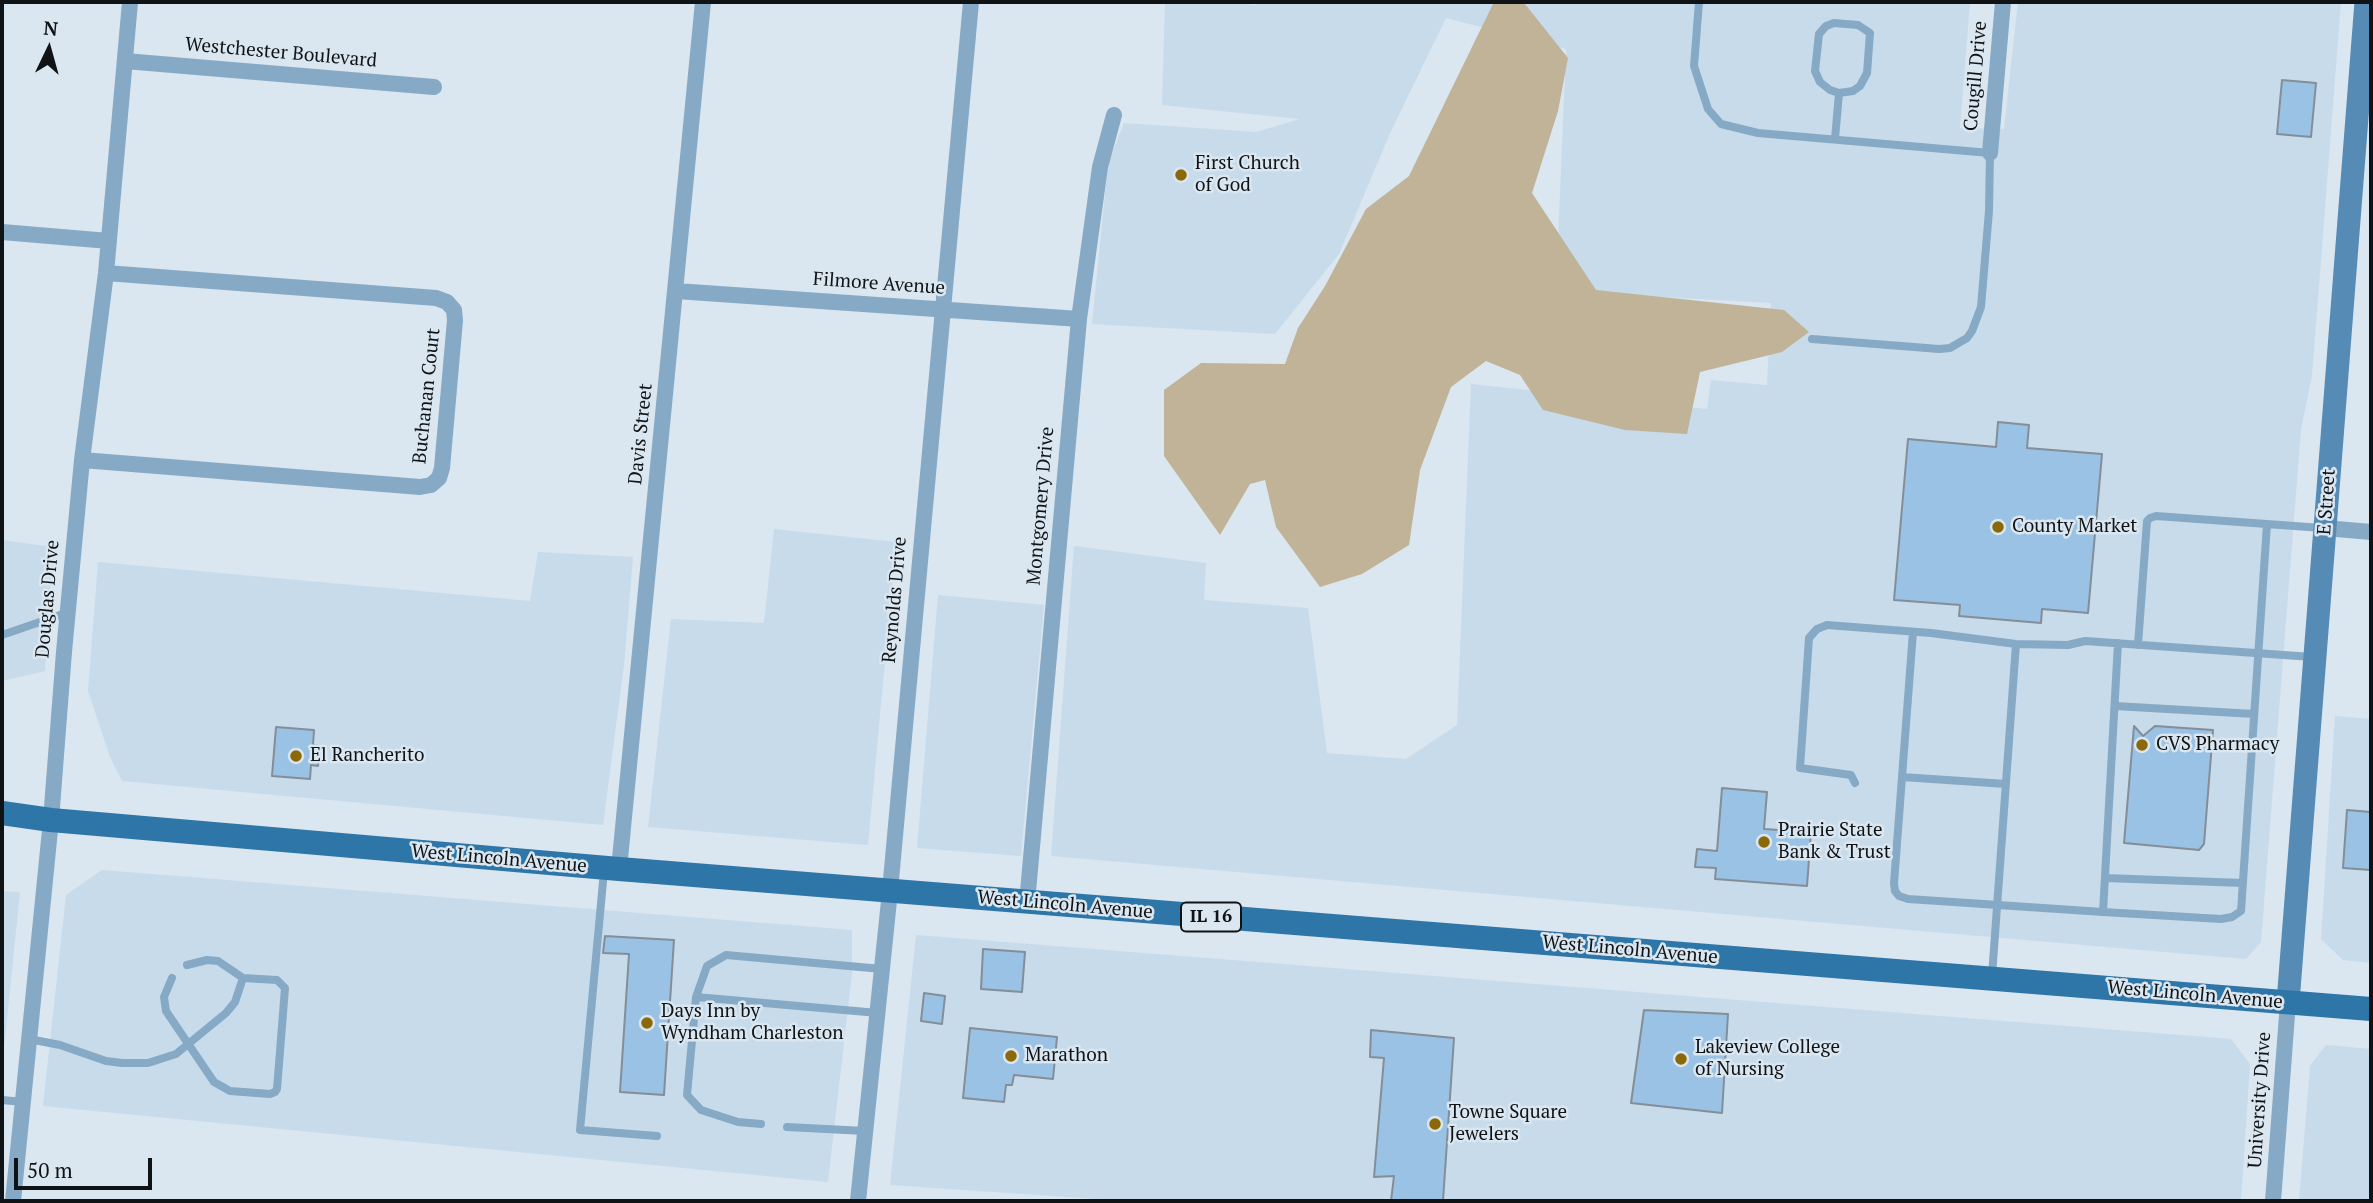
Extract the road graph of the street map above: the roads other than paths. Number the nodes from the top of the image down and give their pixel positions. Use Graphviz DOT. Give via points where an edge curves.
graph roads {
  1 [pos="130,2"];
  2 [pos="704,2"];
  3 [pos="971,2"];
  4 [pos="1699,2"];
  5 [pos="2003,2"];
  6 [pos="2366,2"];
  7 [pos="125,61"];
  8 [pos="435,87"];
  9 [pos="1839,93"];
  10 [pos="1114,115"];
  11 [pos="1835,139"];
  12 [pos="1990,153"];
  13 [pos="2363,156"];
  14 [pos="2,232"];
  15 [pos="109,241"];
  16 [pos="106,273"];
  17 [pos="676,291"];
  18 [pos="942,309"];
  19 [pos="1079,319"];
  20 [pos="1812,339"];
  21 [pos="82,460"];
  22 [pos="2267,524"];
  23 [pos="2325,528"];
  24 [pos="2371,532"];
  25 [pos="69,612"];
  26 [pos="1913,632"];
  27 [pos="2,635"];
  28 [pos="2118,643"];
  29 [pos="2015,644"];
  30 [pos="2138,645"];
  31 [pos="2258,653"];
  32 [pos="2315,657"];
  33 [pos="2115,706"];
  34 [pos="2254,714"];
  35 [pos="1902,777"];
  36 [pos="1855,783"];
  37 [pos="2006,784"];
  38 [pos="2,813"];
  39 [pos="2,820"];
  40 [pos="51,820"];
  41 [pos="612,869"];
  42 [pos="2105,878"];
  43 [pos="2243,883"];
  44 [pos="890,891"];
  45 [pos="1027,903"];
  46 [pos="1997,905"];
  47 [pos="2103,912"];
  48 [pos="187,965"];
  49 [pos="882,969"];
  50 [pos="172,978"];
  51 [pos="243,978"];
  52 [pos="1992,979"];
  53 [pos="696,997"];
  54 [pos="2288,1002"];
  55 [pos="2371,1009"];
  56 [pos="878,1013"];
  57 [pos="29,1039"];
  58 [pos="188,1045"];
  59 [pos="2,1100"];
  60 [pos="23,1102"];
  61 [pos="761,1124"];
  62 [pos="787,1127"];
  63 [pos="865,1131"];
  64 [pos="657,1136"];
  65 [pos="13,1201"];
  66 [pos="858,1201"];
  67 [pos="2273,1201"];
  1 -- 7 [label="street, Douglas Drive"];
  2 -- 17 [label="street, Davis Street"];
  3 -- 18 [label="street, Reynolds Drive"];
  4 -- 11 [label="lane" via="1694,66 1708,109 1721,124 1758,133"];
  5 -- 12 [label="street, Cougill Drive"];
  6 -- 13 [label="street, E Street"];
  7 -- 8 [label="street, Westchester Boulevard"];
  7 -- 15 [label="street, Douglas Drive"];
  9 -- 9 [label="lane" via="1820,82 1815,71 1819,34 1834,23 1858,25 1870,33 1867,73 1860,86"];
  9 -- 11 [label="lane"];
  10 -- 19 [label="street, Montgomery Drive" via="1100,167"];
  11 -- 12 [label="lane"];
  12 -- 20 [label="lane" via="1981,307 1967,338 1939,349"];
  13 -- 23 [label="street, E Street"];
  14 -- 15 [label="street"];
  15 -- 16 [label="street, Douglas Drive"];
  16 -- 21 [label="street, Douglas Drive"];
  16 -- 21 [label="street, Buchanan Court" via="447,302 455,320 442,468 431,485 420,487"];
  17 -- 18 [label="street, Filmore Avenue"];
  17 -- 41 [label="street, Davis Street"];
  18 -- 19 [label="street, Filmore Avenue"];
  18 -- 44 [label="street, Reynolds Drive"];
  19 -- 45 [label="street, Montgomery Drive"];
  21 -- 25 [label="street, Douglas Drive"];
  22 -- 23 [label="lane"];
  22 -- 30 [label="lane" via="2150,518"];
  22 -- 31 [label="lane"];
  23 -- 24 [label="street"];
  23 -- 32 [label="street, E Street"];
  25 -- 27 [label="lane"];
  25 -- 40 [label="street, Douglas Drive"];
  26 -- 29 [label="lane"];
  26 -- 35 [label="lane"];
  26 -- 36 [label="lane" via="1827,625 1809,638 1800,768 1851,775"];
  28 -- 29 [label="lane"];
  28 -- 30 [label="lane"];
  28 -- 33 [label="lane"];
  29 -- 37 [label="lane"];
  30 -- 31 [label="lane"];
  31 -- 32 [label="lane"];
  31 -- 34 [label="lane"];
  32 -- 54 [label="street, E Street"];
  33 -- 34 [label="lane"];
  33 -- 42 [label="lane"];
  34 -- 43 [label="lane"];
  35 -- 37 [label="lane"];
  35 -- 46 [label="lane" via="1895,891 1908,899"];
  37 -- 46 [label="lane"];
  38 -- 40 [label="main road, IL 16"];
  39 -- 40 [label="main road, IL 16"];
  40 -- 41 [label="main road, West Lincoln Avenue / IL 16"];
  40 -- 57 [label="street, Douglas Drive"];
  41 -- 44 [label="main road, West Lincoln Avenue / IL 16"];
  41 -- 64 [label="lane" via="580,1130"];
  42 -- 43 [label="lane"];
  42 -- 47 [label="lane"];
  43 -- 47 [label="lane" via="2242,911 2232,917"];
  44 -- 45 [label="main road, West Lincoln Avenue / IL 16"];
  44 -- 49 [label="street, Reynolds Drive"];
  45 -- 52 [label="main road, West Lincoln Avenue / IL 16"];
  46 -- 47 [label="lane"];
  46 -- 52 [label="lane"];
  48 -- 51 [label="lane" via="218,961"];
  49 -- 53 [label="lane" via="726,955 707,966"];
  49 -- 56 [label="street, Reynolds Drive"];
  50 -- 58 [label="lane" via="164,1004"];
  51 -- 58 [label="lane" via="226,1013"];
  51 -- 58 [label="lane" via="284,984 275,1092 245,1093 222,1087"];
  52 -- 54 [label="main road, West Lincoln Avenue / IL 16"];
  53 -- 56 [label="lane"];
  53 -- 61 [label="lane" via="687,1095 701,1110"];
  54 -- 55 [label="main road, West Lincoln Avenue / IL 16"];
  54 -- 67 [label="street, University Drive"];
  56 -- 63 [label="street, Reynolds Drive"];
  57 -- 58 [label="lane" via="122,1063 164,1059"];
  57 -- 60 [label="street, Douglas Drive"];
  59 -- 60 [label="lane"];
  60 -- 65 [label="street, Douglas Drive"];
  62 -- 63 [label="lane"];
  63 -- 66 [label="street, Reynolds Drive"];
}
